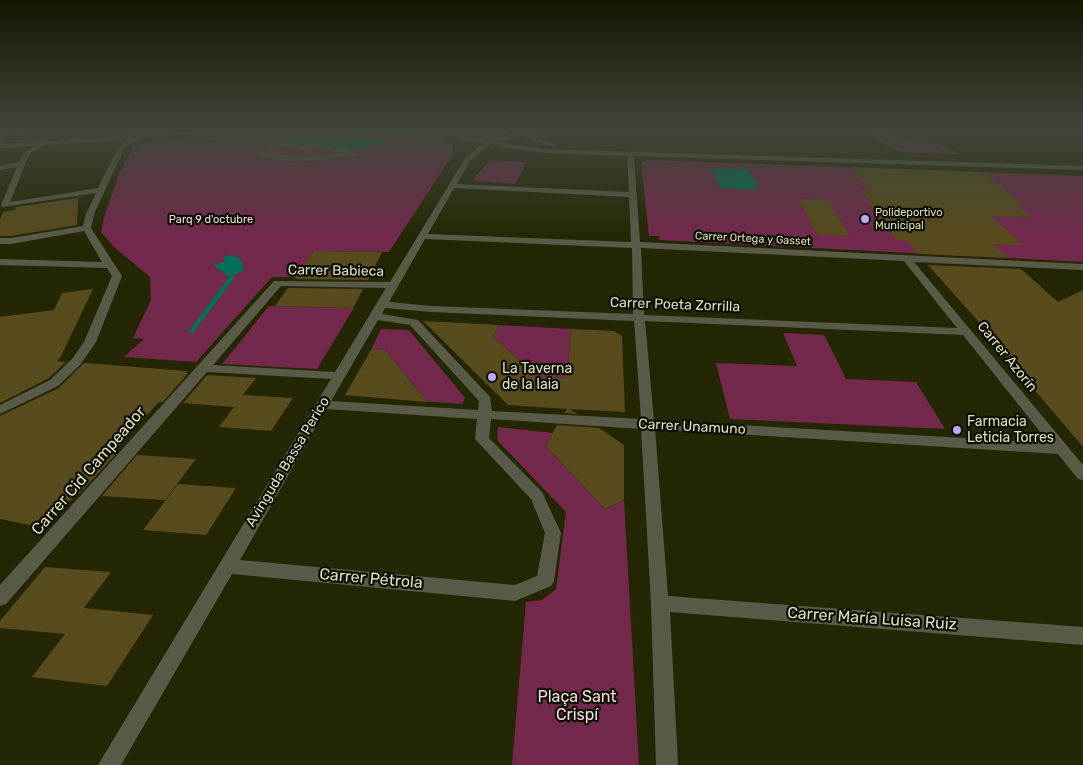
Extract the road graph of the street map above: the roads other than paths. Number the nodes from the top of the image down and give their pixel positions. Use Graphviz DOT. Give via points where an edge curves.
graph roads {
  1 [pos="13,166"];
  2 [pos="21,166"];
  3 [pos="112,166"];
  4 [pos="461,166"];
  5 [pos="631,166"];
  6 [pos="1014,166"];
  7 [pos="0,168"];
  8 [pos="1083,168"];
  9 [pos="452,186"];
  10 [pos="100,190"];
  11 [pos="633,194"];
  12 [pos="87,228"];
  13 [pos="421,236"];
  14 [pos="0,241"];
  15 [pos="636,245"];
  16 [pos="907,258"];
  17 [pos="0,262"];
  18 [pos="109,265"];
  19 [pos="1083,268"];
  20 [pos="278,283"];
  21 [pos="393,285"];
  22 [pos="378,310"];
  23 [pos="432,310"];
  24 [pos="638,319"];
  25 [pos="414,322"];
  26 [pos="967,332"];
  27 [pos="204,368"];
  28 [pos="339,376"];
  29 [pos="54,382"];
  30 [pos="322,405"];
  31 [pos="0,410"];
  32 [pos="485,415"];
  33 [pos="0,419"];
  34 [pos="648,424"];
  35 [pos="1062,449"];
  36 [pos="1083,475"];
  37 [pos="226,566"];
  38 [pos="0,598"];
  39 [pos="660,603"];
  40 [pos="1083,636"];
  41 [pos="109,765"];
  42 [pos="667,765"];
  1 -- 7 [label="street"];
  2 -- 10 [label="street" via="5,205"];
  3 -- 10 [label="street"];
  4 -- 9 [label="street, Avinguda Bassa Perico"];
  5 -- 11 [label="street"];
  6 -- 8 [label="street"];
  9 -- 11 [label="street"];
  9 -- 13 [label="street, Avinguda Bassa Perico"];
  10 -- 12 [label="street"];
  11 -- 15 [label="street"];
  12 -- 14 [label="street"];
  12 -- 18 [label="street"];
  13 -- 15 [label="street, Carrer Ortega y Gasset"];
  13 -- 21 [label="street, Avinguda Bassa Perico"];
  15 -- 16 [label="street, Carrer Ortega y Gasset"];
  15 -- 24 [label="street"];
  16 -- 19 [label="street, Carrer Ortega y Gasset"];
  16 -- 26 [label="street, Carrer Azorín"];
  17 -- 18 [label="street"];
  18 -- 29 [label="street" via="116,276 90,342 76,362"];
  20 -- 21 [label="street, Carrer Babieca"];
  20 -- 27 [label="street, Carrer Cid Campeador"];
  21 -- 22 [label="street, Avinguda Bassa Perico"];
  22 -- 23 [label="street, Carrer Poeta Zorrilla"];
  22 -- 25 [label="street"];
  22 -- 28 [label="street, Avinguda Bassa Perico"];
  23 -- 24 [label="street, Carrer Poeta Zorrilla"];
  23 -- 25 [label="street"];
  24 -- 26 [label="street, Carrer Poeta Zorrilla"];
  24 -- 34 [label="street"];
  25 -- 32 [label="street" via="486,400"];
  26 -- 35 [label="street, Carrer Azorín"];
  27 -- 28 [label="street"];
  27 -- 38 [label="street, Carrer Cid Campeador"];
  28 -- 30 [label="street, Avinguda Bassa Perico"];
  29 -- 31 [label="street"];
  29 -- 33 [label="street"];
  30 -- 32 [label="street, Carrer Unamuno"];
  30 -- 37 [label="street, Avinguda Bassa Perico"];
  32 -- 34 [label="street, Carrer Unamuno"];
  32 -- 37 [label="street, Carrer Pétrola" via="482,440 537,496 553,533 545,581 515,593"];
  34 -- 35 [label="street, Carrer Unamuno"];
  34 -- 39 [label="street"];
  35 -- 36 [label="street, Carrer Azorín"];
  37 -- 41 [label="street, Avinguda Bassa Perico"];
  39 -- 40 [label="street, Carrer María Luisa Ruiz"];
  39 -- 42 [label="street"];
}
